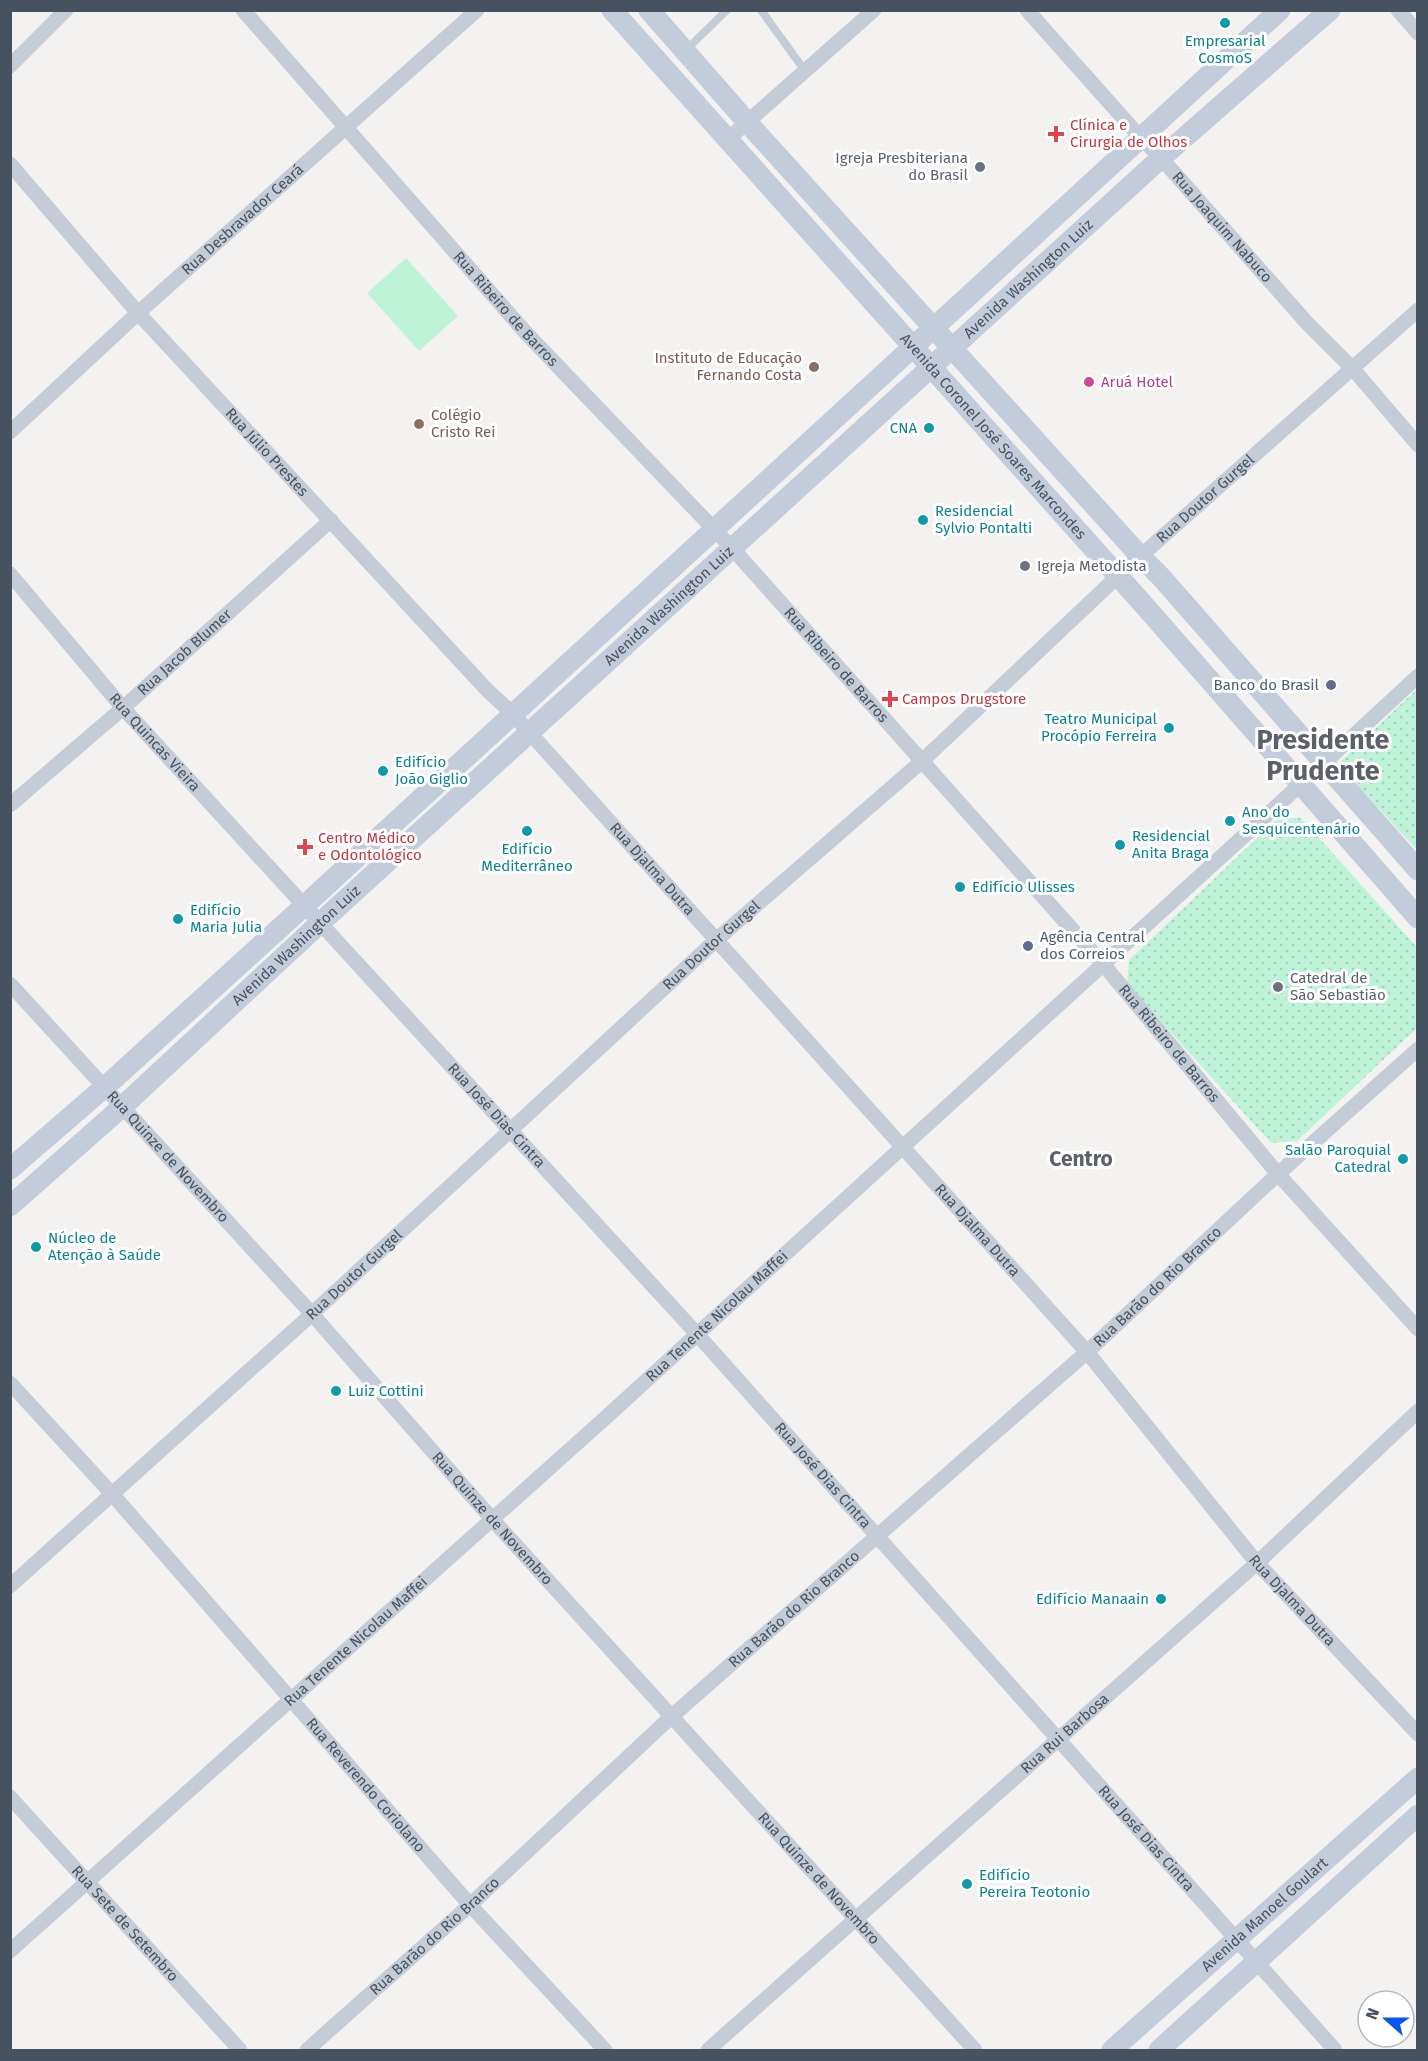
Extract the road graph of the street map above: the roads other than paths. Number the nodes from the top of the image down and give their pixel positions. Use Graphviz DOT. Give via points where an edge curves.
graph roads {
  1 [pos="66,10"];
  2 [pos="243,10"];
  3 [pos="477,10"];
  4 [pos="612,10"];
  5 [pos="649,10"];
  6 [pos="727,10"];
  7 [pos="761,10"];
  8 [pos="874,10"];
  9 [pos="1027,10"];
  10 [pos="1280,10"];
  11 [pos="1330,10"];
  12 [pos="1398,10"];
  13 [pos="1418,33"];
  14 [pos="684,51"];
  15 [pos="10,66"];
  16 [pos="805,71"];
  17 [pos="747,122"];
  18 [pos="347,127"];
  19 [pos="1140,137"];
  20 [pos="727,140"];
  21 [pos="1161,158"];
  22 [pos="10,164"];
  23 [pos="1418,310"];
  24 [pos="138,313"];
  25 [pos="934,328"];
  26 [pos="914,347"];
  27 [pos="952,349"];
  28 [pos="930,368"];
  29 [pos="1353,369"];
  30 [pos="10,432"];
  31 [pos="1418,445"];
  32 [pos="331,520"];
  33 [pos="713,530"];
  34 [pos="732,548"];
  35 [pos="1141,557"];
  36 [pos="10,574"];
  37 [pos="1117,577"];
  38 [pos="1418,676"];
  39 [pos="123,708"];
  40 [pos="512,713"];
  41 [pos="530,733"];
  42 [pos="921,762"];
  43 [pos="1324,763"];
  44 [pos="1302,783"];
  45 [pos="10,805"];
  46 [pos="1418,870"];
  47 [pos="304,906"];
  48 [pos="1418,918"];
  49 [pos="320,923"];
  50 [pos="715,941"];
  51 [pos="1103,964"];
  52 [pos="10,984"];
  53 [pos="1418,1049"];
  54 [pos="106,1086"];
  55 [pos="122,1107"];
  56 [pos="510,1131"];
  57 [pos="904,1147"];
  58 [pos="10,1169"];
  59 [pos="1278,1174"];
  60 [pos="10,1206"];
  61 [pos="312,1314"];
  62 [pos="1418,1329"];
  63 [pos="697,1334"];
  64 [pos="1087,1352"];
  65 [pos="10,1383"];
  66 [pos="1418,1411"];
  67 [pos="113,1495"];
  68 [pos="492,1519"];
  69 [pos="878,1536"];
  70 [pos="1257,1563"];
  71 [pos="10,1586"];
  72 [pos="290,1701"];
  73 [pos="672,1716"];
  74 [pos="1418,1734"];
  75 [pos="1058,1740"];
  76 [pos="1418,1778"];
  77 [pos="10,1797"];
  78 [pos="1418,1815"];
  79 [pos="87,1881"];
  80 [pos="470,1905"];
  81 [pos="856,1920"];
  82 [pos="1236,1940"];
  83 [pos="10,1951"];
  84 [pos="1256,1961"];
  85 [pos="240,2050"];
  86 [pos="307,2050"];
  87 [pos="605,2050"];
  88 [pos="708,2050"];
  89 [pos="975,2050"];
  90 [pos="1112,2050"];
  91 [pos="1159,2050"];
  92 [pos="1335,2050"];
  1 -- 15 [label="street"];
  2 -- 18 [label="street, Rua Ribeiro de Barros"];
  3 -- 18 [label="street, Rua Desbravador Ceará"];
  4 -- 20 [label="main road, Avenida Coronel José Soares Marcondes"];
  5 -- 14 [label="main road, Avenida Coronel José Soares Marcondes"];
  6 -- 14 [label="lane"];
  7 -- 16 [label="lane"];
  8 -- 16 [label="street"];
  9 -- 19 [label="street, Rua Joaquim Nabuco"];
  10 -- 19 [label="main road, Avenida Washington Luiz"];
  11 -- 21 [label="main road, Avenida Washington Luiz"];
  12 -- 13 [label="street"];
  14 -- 17 [label="main road, Avenida Coronel José Soares Marcondes"];
  16 -- 17 [label="street"];
  17 -- 20 [label="street"];
  17 -- 25 [label="main road, Avenida Coronel José Soares Marcondes"];
  18 -- 24 [label="street, Rua Desbravador Ceará"];
  18 -- 33 [label="street, Rua Ribeiro de Barros" via="526,333"];
  19 -- 21 [label="street, Rua Joaquim Nabuco"];
  19 -- 25 [label="main road, Avenida Washington Luiz"];
  20 -- 26 [label="main road, Avenida Coronel José Soares Marcondes"];
  21 -- 27 [label="main road, Avenida Washington Luiz"];
  21 -- 29 [label="street, Rua Joaquim Nabuco" via="1307,323"];
  22 -- 24 [label="street, Rua Júlio Prestes"];
  23 -- 29 [label="street, Rua Doutor Gurgel"];
  24 -- 30 [label="street, Rua Desbravador Ceará"];
  24 -- 32 [label="street, Rua Júlio Prestes"];
  25 -- 26 [label="main road, Avenida Washington Luiz"];
  25 -- 27 [label="main road, Avenida Coronel José Soares Marcondes"];
  26 -- 28 [label="main road, Avenida Coronel José Soares Marcondes"];
  26 -- 33 [label="main road, Avenida Washington Luiz"];
  27 -- 28 [label="main road, Avenida Washington Luiz"];
  27 -- 35 [label="main road, Avenida Coronel José Soares Marcondes"];
  28 -- 34 [label="main road, Avenida Washington Luiz"];
  28 -- 37 [label="main road, Avenida Coronel José Soares Marcondes"];
  29 -- 31 [label="street, Rua Joaquim Nabuco"];
  29 -- 35 [label="street, Rua Doutor Gurgel"];
  32 -- 39 [label="street, Rua Jacob Blumer"];
  32 -- 40 [label="street, Rua Júlio Prestes"];
  33 -- 34 [label="street, Rua Ribeiro de Barros"];
  33 -- 40 [label="main road, Avenida Washington Luiz"];
  34 -- 41 [label="main road, Avenida Washington Luiz"];
  34 -- 42 [label="street, Rua Ribeiro de Barros"];
  35 -- 37 [label="street, Rua Doutor Gurgel"];
  35 -- 43 [label="main road, Avenida Coronel José Soares Marcondes"];
  36 -- 39 [label="street, Rua Quincas Vieira"];
  37 -- 42 [label="street, Rua Doutor Gurgel"];
  37 -- 44 [label="main road, Avenida Coronel José Soares Marcondes"];
  38 -- 43 [label="street, Rua Tenente Nicolau Maffei"];
  39 -- 45 [label="street, Rua Jacob Blumer"];
  39 -- 47 [label="street, Rua Quincas Vieira"];
  40 -- 41 [label="street, Rua Júlio Prestes"];
  40 -- 47 [label="main road, Avenida Washington Luiz"];
  41 -- 49 [label="main road, Avenida Washington Luiz"];
  41 -- 50 [label="street, Rua Djalma Dutra"];
  42 -- 50 [label="street, Rua Doutor Gurgel"];
  42 -- 51 [label="street, Rua Ribeiro de Barros"];
  43 -- 44 [label="street, Rua Tenente Nicolau Maffei"];
  43 -- 46 [label="main road, Avenida Coronel José Soares Marcondes"];
  44 -- 48 [label="main road, Avenida Coronel José Soares Marcondes"];
  44 -- 51 [label="street, Rua Tenente Nicolau Maffei"];
  47 -- 49 [label="street, Rua José Dias Cintra"];
  47 -- 54 [label="main road, Avenida Washington Luiz"];
  49 -- 55 [label="main road, Avenida Washington Luiz"];
  49 -- 56 [label="street, Rua José Dias Cintra"];
  50 -- 56 [label="street, Rua Doutor Gurgel"];
  50 -- 57 [label="street, Rua Djalma Dutra"];
  51 -- 57 [label="street, Rua Tenente Nicolau Maffei"];
  51 -- 59 [label="street, Rua Ribeiro de Barros"];
  52 -- 54 [label="street, Rua Quinze de Novembro"];
  53 -- 59 [label="street, Rua Barão do Rio Branco"];
  54 -- 55 [label="street, Rua Quinze de Novembro"];
  54 -- 58 [label="main road, Avenida Washington Luiz"];
  55 -- 60 [label="main road, Avenida Washington Luiz"];
  55 -- 61 [label="street, Rua Quinze de Novembro"];
  56 -- 61 [label="street, Rua Doutor Gurgel"];
  56 -- 63 [label="street, Rua José Dias Cintra"];
  57 -- 63 [label="street, Rua Tenente Nicolau Maffei"];
  57 -- 64 [label="street, Rua Djalma Dutra"];
  59 -- 62 [label="street, Rua Ribeiro de Barros"];
  59 -- 64 [label="street, Rua Barão do Rio Branco"];
  61 -- 67 [label="street, Rua Doutor Gurgel"];
  61 -- 68 [label="street, Rua Quinze de Novembro"];
  63 -- 68 [label="street, Rua Tenente Nicolau Maffei"];
  63 -- 69 [label="street, Rua José Dias Cintra"];
  64 -- 69 [label="street, Rua Barão do Rio Branco"];
  64 -- 70 [label="street, Rua Djalma Dutra"];
  65 -- 67 [label="street, Rua Reverendo Coriolano"];
  66 -- 70 [label="street, Rua Rui Barbosa"];
  67 -- 71 [label="street, Rua Doutor Gurgel"];
  67 -- 72 [label="street, Rua Reverendo Coriolano"];
  68 -- 72 [label="street, Rua Tenente Nicolau Maffei"];
  68 -- 73 [label="street, Rua Quinze de Novembro"];
  69 -- 73 [label="street, Rua Barão do Rio Branco"];
  69 -- 75 [label="street, Rua José Dias Cintra"];
  70 -- 74 [label="street, Rua Djalma Dutra"];
  70 -- 75 [label="street, Rua Rui Barbosa"];
  72 -- 79 [label="street, Rua Tenente Nicolau Maffei"];
  72 -- 80 [label="street, Rua Reverendo Coriolano"];
  73 -- 80 [label="street, Rua Barão do Rio Branco"];
  73 -- 81 [label="street, Rua Quinze de Novembro"];
  75 -- 81 [label="street, Rua Rui Barbosa"];
  75 -- 82 [label="street, Rua José Dias Cintra"];
  76 -- 82 [label="main road, Avenida Manoel Goulart"];
  77 -- 79 [label="street, Rua Sete de Setembro"];
  78 -- 84 [label="main road, Avenida Manoel Goulart"];
  79 -- 83 [label="street, Rua Tenente Nicolau Maffei"];
  79 -- 85 [label="street, Rua Sete de Setembro"];
  80 -- 86 [label="street, Rua Barão do Rio Branco"];
  80 -- 87 [label="street, Rua Reverendo Coriolano"];
  81 -- 88 [label="street, Rua Rui Barbosa"];
  81 -- 89 [label="street, Rua Quinze de Novembro"];
  82 -- 84 [label="street, Rua José Dias Cintra"];
  82 -- 90 [label="main road, Avenida Manoel Goulart"];
  84 -- 91 [label="main road, Avenida Manoel Goulart"];
  84 -- 92 [label="street, Rua José Dias Cintra"];
}
